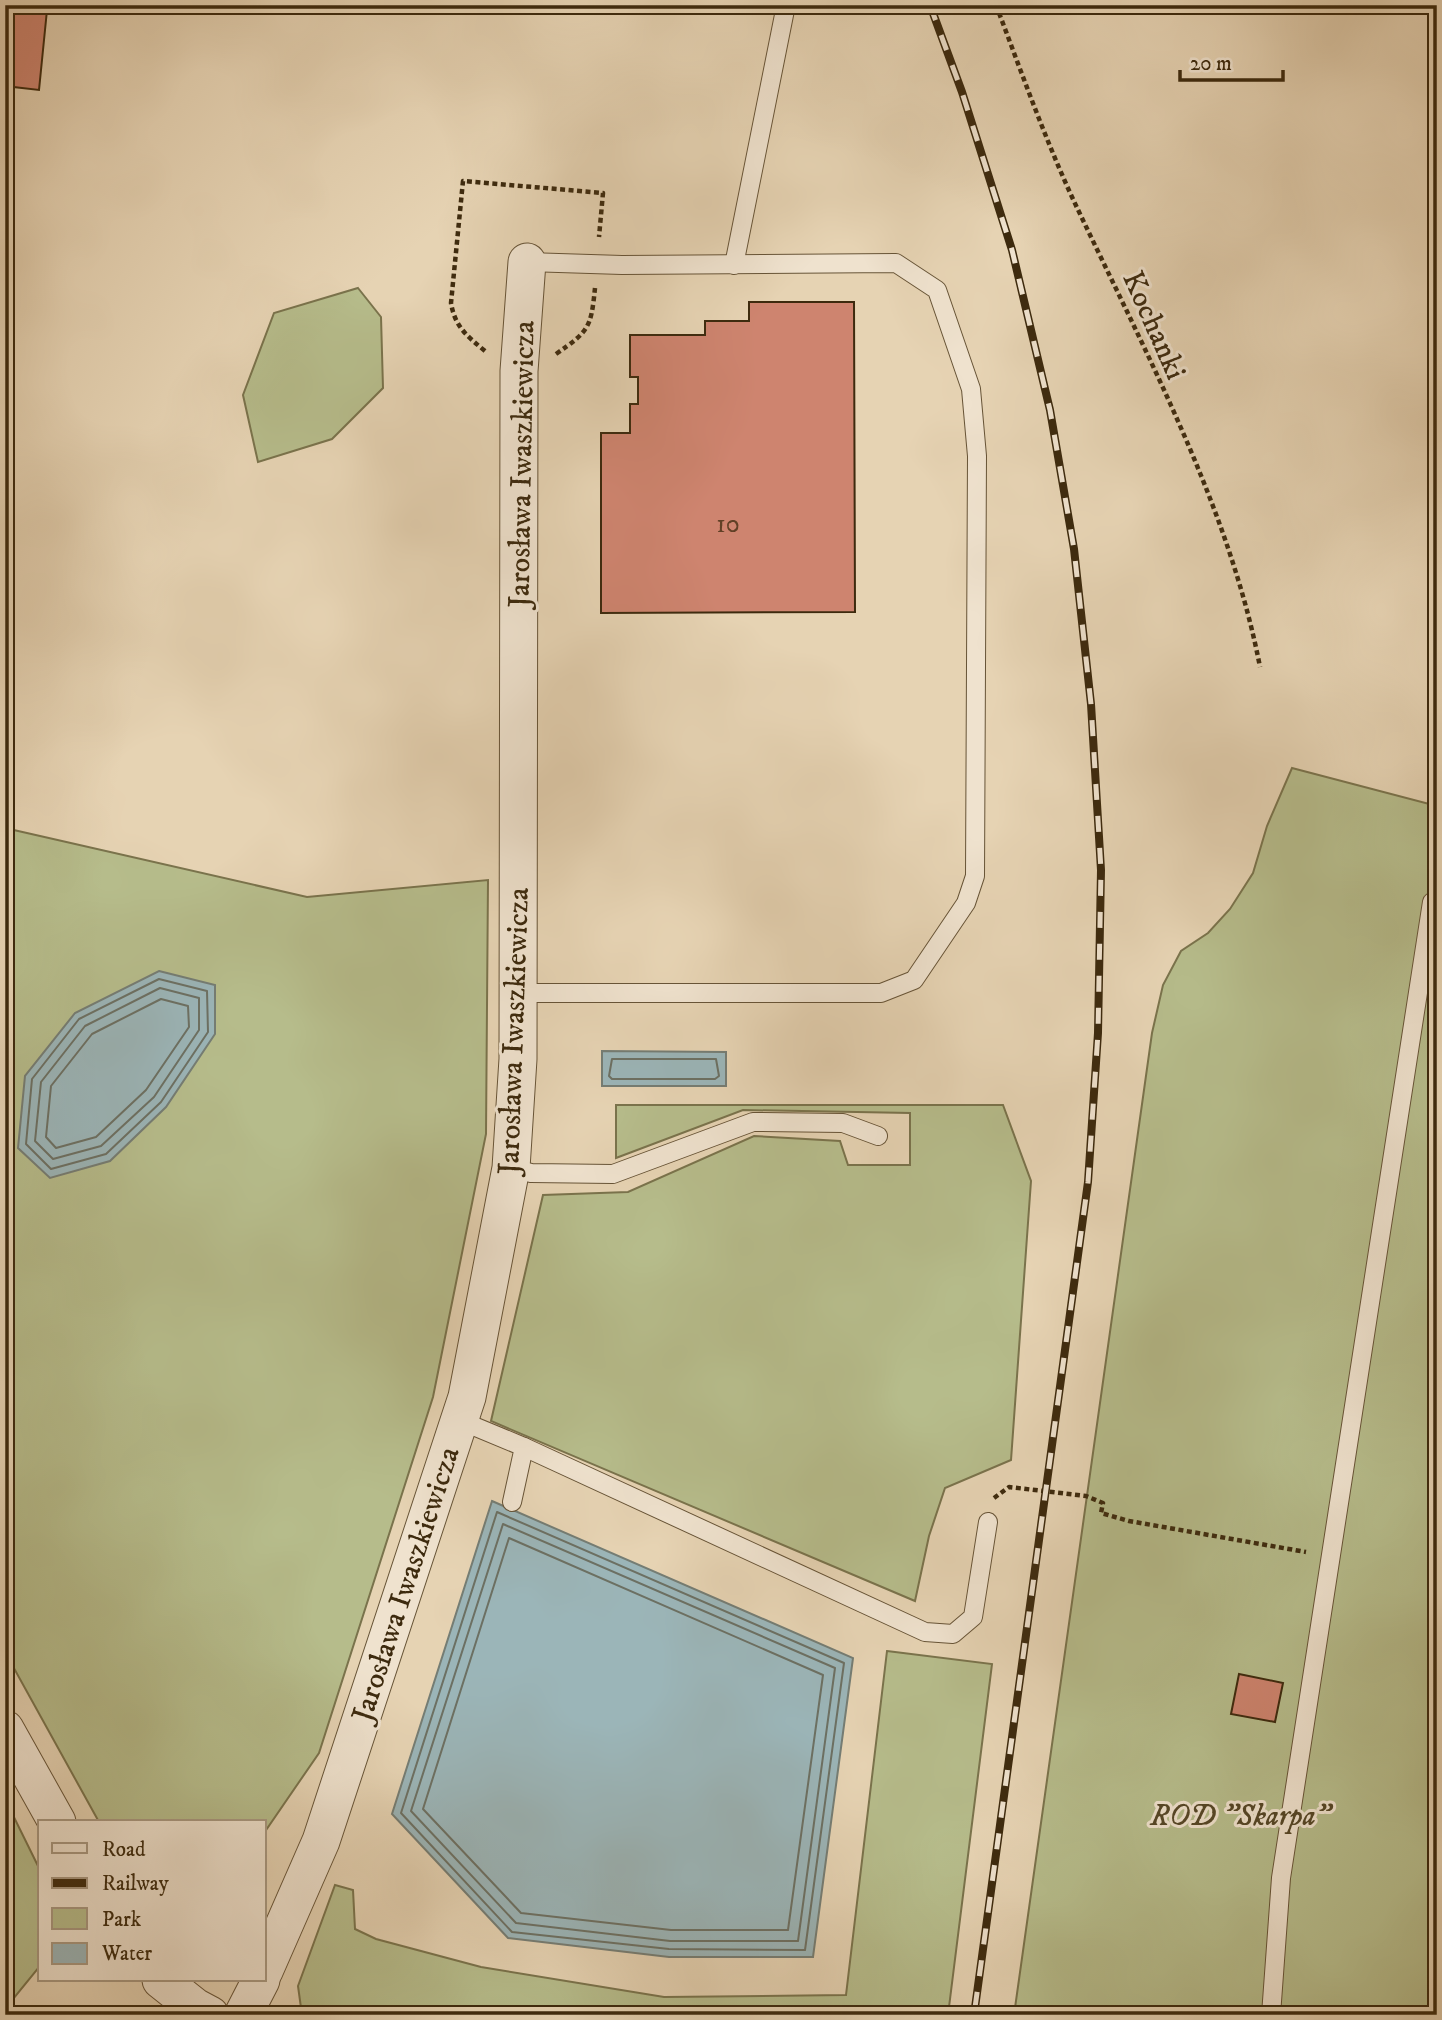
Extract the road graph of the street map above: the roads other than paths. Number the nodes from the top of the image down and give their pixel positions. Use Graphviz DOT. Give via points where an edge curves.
graph roads {
  1 [pos="786,5"];
  2 [pos="527,262"];
  3 [pos="734,265"];
  4 [pos="1432,902"];
  5 [pos="518,993"];
  6 [pos="878,1136"];
  7 [pos="511,1168"];
  8 [pos="460,1420"];
  9 [pos="524,1447"];
  10 [pos="512,1502"];
  11 [pos="988,1522"];
  12 [pos="5,1729"];
  13 [pos="56,1820"];
  14 [pos="266,1965"];
  15 [pos="164,1982"];
  16 [pos="260,1982"];
  17 [pos="210,2015"];
  18 [pos="243,2015"];
  19 [pos="1271,2015"];
  1 -- 3 [label="lane"];
  2 -- 3 [label="lane"];
  2 -- 5 [label="street, Jarosława Iwaszkiewicza" via="519,371"];
  3 -- 5 [label="lane" via="896,263 937,290 971,390 977,456 975,876 966,903 914,980 881,993"];
  4 -- 19 [label="lane" via="1281,1878"];
  5 -- 7 [label="street, Jarosława Iwaszkiewicza"];
  6 -- 7 [label="lane" via="843,1123 753,1122 613,1174 531,1173"];
  7 -- 8 [label="street, Jarosława Iwaszkiewicza"];
  8 -- 9 [label="lane"];
  8 -- 14 [label="street, Jarosława Iwaszkiewicza" via="321,1841"];
  9 -- 10 [label="lane"];
  9 -- 11 [label="lane" via="925,1632 953,1634 974,1617"];
  12 -- 13 [label="street"];
  15 -- 17 [label="street"];
  16 -- 18 [label="street"];
}
